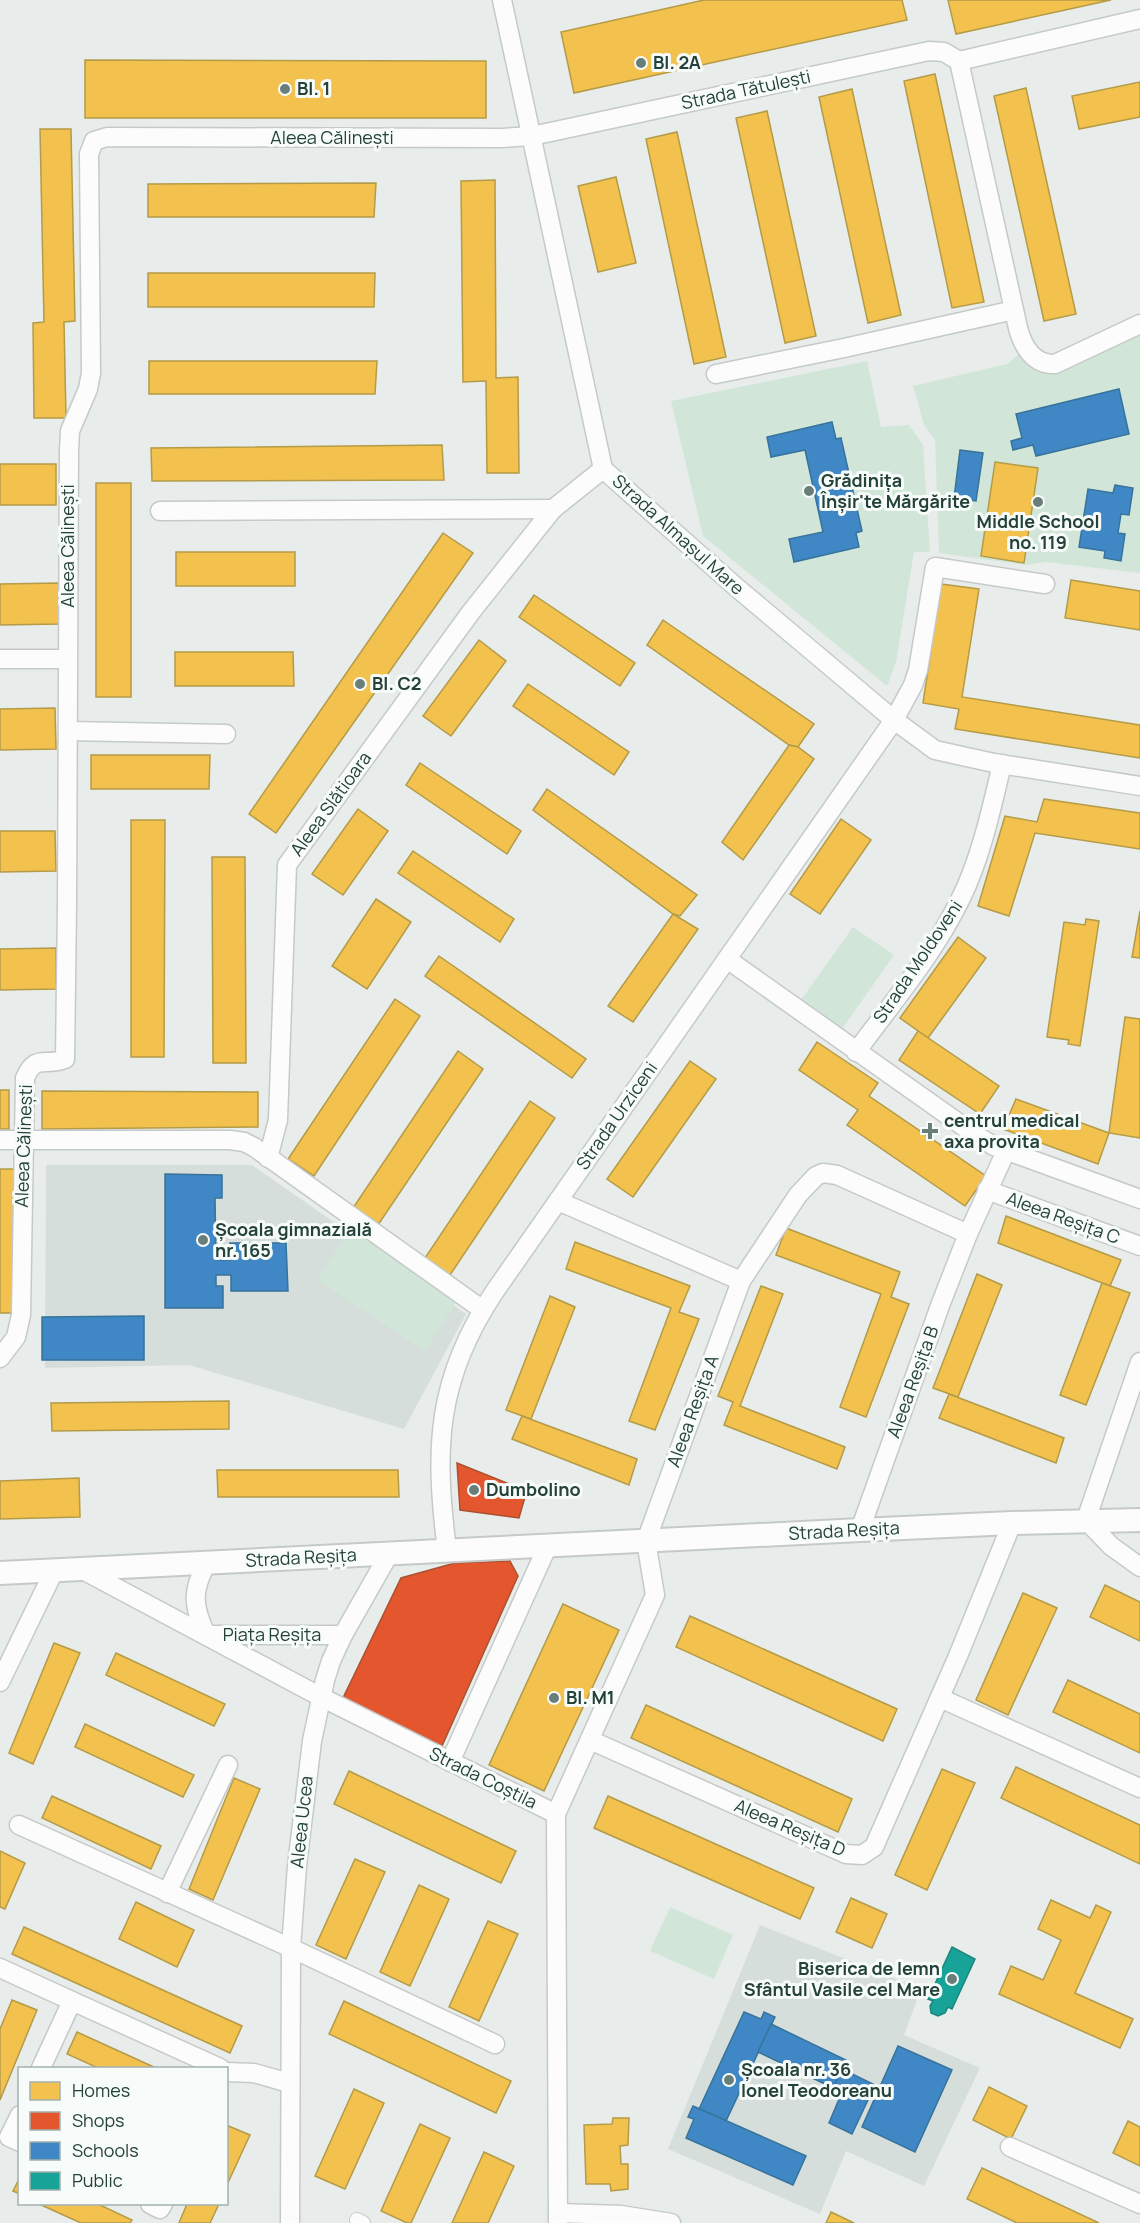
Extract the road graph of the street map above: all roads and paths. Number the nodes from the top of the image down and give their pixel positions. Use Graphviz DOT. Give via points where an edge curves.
graph roads {
  1 [pos="502,0"];
  2 [pos="1140,19"];
  3 [pos="959,61"];
  4 [pos="532,136"];
  5 [pos="1014,310"];
  6 [pos="1140,324"];
  7 [pos="716,374"];
  8 [pos="603,469"];
  9 [pos="553,509"];
  10 [pos="160,511"];
  11 [pos="1045,584"];
  12 [pos="0,659"];
  13 [pos="68,660"];
  14 [pos="894,720"];
  15 [pos="69,731"];
  16 [pos="226,734"];
  17 [pos="1002,764"];
  18 [pos="1140,786"];
  19 [pos="727,959"];
  20 [pos="856,1052"];
  21 [pos="0,1140"];
  22 [pos="24,1140"];
  23 [pos="1006,1150"];
  24 [pos="268,1158"];
  25 [pos="987,1190"];
  26 [pos="1140,1198"];
  27 [pos="558,1201"];
  28 [pos="968,1234"];
  29 [pos="1140,1246"];
  30 [pos="743,1277"];
  31 [pos="483,1310"];
  32 [pos="0,1358"];
  33 [pos="1140,1362"];
  34 [pos="1086,1520"];
  35 [pos="1140,1520"];
  36 [pos="1012,1523"];
  37 [pos="860,1530"];
  38 [pos="646,1541"];
  39 [pos="548,1545"];
  40 [pos="447,1550"];
  41 [pos="389,1554"];
  42 [pos="207,1563"];
  43 [pos="1140,1567"];
  44 [pos="81,1569"];
  45 [pos="54,1571"];
  46 [pos="0,1573"];
  47 [pos="206,1635"];
  48 [pos="343,1635"];
  49 [pos="0,1682"];
  50 [pos="321,1697"];
  51 [pos="940,1698"];
  52 [pos="590,1740"];
  53 [pos="450,1762"];
  54 [pos="228,1765"];
  55 [pos="1140,1788"];
  56 [pos="555,1814"];
  57 [pos="19,1825"];
  58 [pos="167,1893"];
  59 [pos="291,1948"];
  60 [pos="0,1968"];
  61 [pos="72,2001"];
  62 [pos="495,2044"];
  63 [pos="41,2067"];
  64 [pos="214,2067"];
  65 [pos="228,2072"];
  66 [pos="289,2083"];
  67 [pos="18,2119"];
  68 [pos="18,2141"];
  69 [pos="1010,2147"];
  70 [pos="1140,2204"];
  71 [pos="558,2218"];
  72 [pos="290,2223"];
  73 [pos="671,2223"];
  1 -- 4 [label="street, Strada Almașul Mare"];
  2 -- 3 [label="street"];
  3 -- 4 [label="street, Strada Tătulești" via="944,52 929,51"];
  3 -- 5 [label="street"];
  4 -- 8 [label="street, Strada Almașul Mare"];
  4 -- 13 [label="street, Aleea Călinești" via="107,137 94,141 89,154 91,373 69,441"];
  5 -- 6 [label="street" via="1020,337 1039,362 1046,365"];
  5 -- 7 [label="street"];
  8 -- 9 [label="street, Aleea Slătioara"];
  8 -- 14 [label="street, Strada Almașul Mare"];
  9 -- 10 [label="street"];
  9 -- 24 [label="street, Aleea Slătioara" via="471,612 287,865 278,1120"];
  11 -- 14 [label="street, Strada Urziceni" via="934,567 918,670"];
  12 -- 13 [label="street"];
  13 -- 15 [label="street, Aleea Călinești"];
  14 -- 17 [label="street, Strada Almașul Mare" via="942,753"];
  14 -- 19 [label="street, Strada Urziceni"];
  15 -- 16 [label="street"];
  15 -- 22 [label="street, Aleea Călinești" via="65,1059 38,1061 30,1068 25,1078"];
  17 -- 18 [label="street, Strada Almașul Mare"];
  17 -- 20 [label="street, Strada Moldoveni" via="970,878 960,900 920,965"];
  19 -- 20 [label="street"];
  19 -- 27 [label="street, Strada Urziceni"];
  20 -- 23 [label="street" via="971,1132"];
  21 -- 22 [label="street"];
  22 -- 24 [label="street" via="230,1140 243,1142"];
  22 -- 32 [label="street, Aleea Călinești" via="21,1315 16,1337"];
  23 -- 25 [label="street, Aleea Reșița B"];
  23 -- 26 [label="street"];
  24 -- 31 [label="street"];
  25 -- 28 [label="street, Aleea Reșița B"];
  25 -- 29 [label="street, Aleea Reșița C"];
  27 -- 30 [label="street"];
  27 -- 31 [label="street, Strada Urziceni"];
  28 -- 30 [label="street" via="837,1175 823,1173 798,1195"];
  28 -- 37 [label="street, Aleea Reșița B"];
  30 -- 38 [label="street, Aleea Reșița A"];
  31 -- 40 [label="street, Strada Urziceni" via="453,1371 441,1426 440,1473"];
  33 -- 34 [label="street"];
  34 -- 35 [label="street, Strada Reșița"];
  34 -- 36 [label="street, Strada Reșița"];
  34 -- 43 [label="street" via="1111,1546"];
  36 -- 37 [label="street, Strada Reșița"];
  36 -- 51 [label="street, Aleea Reșița D"];
  37 -- 38 [label="street, Strada Reșița"];
  38 -- 39 [label="street, Strada Reșița"];
  38 -- 52 [label="street" via="655,1595"];
  39 -- 40 [label="street, Strada Reșița"];
  39 -- 53 [label="street"];
  40 -- 41 [label="street, Strada Reșița"];
  41 -- 42 [label="street, Strada Reșița"];
  41 -- 48 [label="street, Piața Reșița"];
  42 -- 44 [label="street, Strada Reșița"];
  42 -- 47 [label="street, Piața Reșița" via="197,1580 195,1598"];
  44 -- 45 [label="street, Strada Reșița"];
  44 -- 47 [label="street, Strada Coștila"];
  45 -- 46 [label="street, Strada Reșița"];
  45 -- 49 [label="street"];
  47 -- 48 [label="street, Piața Reșița"];
  47 -- 50 [label="street, Strada Coștila"];
  48 -- 50 [label="street, Piața Reșița"];
  50 -- 53 [label="street, Strada Coștila"];
  50 -- 59 [label="street, Aleea Ucea" via="306,1783"];
  51 -- 52 [label="street, Aleea Reșița D" via="874,1847 862,1855 846,1854"];
  51 -- 55 [label="street"];
  52 -- 56 [label="street"];
  53 -- 56 [label="street, Strada Coștila"];
  54 -- 58 [label="street"];
  56 -- 71 [label="street, Strada Coștila"];
  57 -- 58 [label="street"];
  58 -- 59 [label="street"];
  59 -- 62 [label="street"];
  59 -- 66 [label="street, Aleea Ucea"];
  60 -- 61 [label="street"];
  61 -- 63 [label="street"];
  61 -- 64 [label="street"];
  65 -- 66 [label="street" via="254,2073"];
  66 -- 72 [label="street, Aleea Ucea"];
  67 -- 68 [label="street" via="9,2137"];
  69 -- 70 [label="street"];
  71 -- 73 [label="street" via="621,2215"];
}
